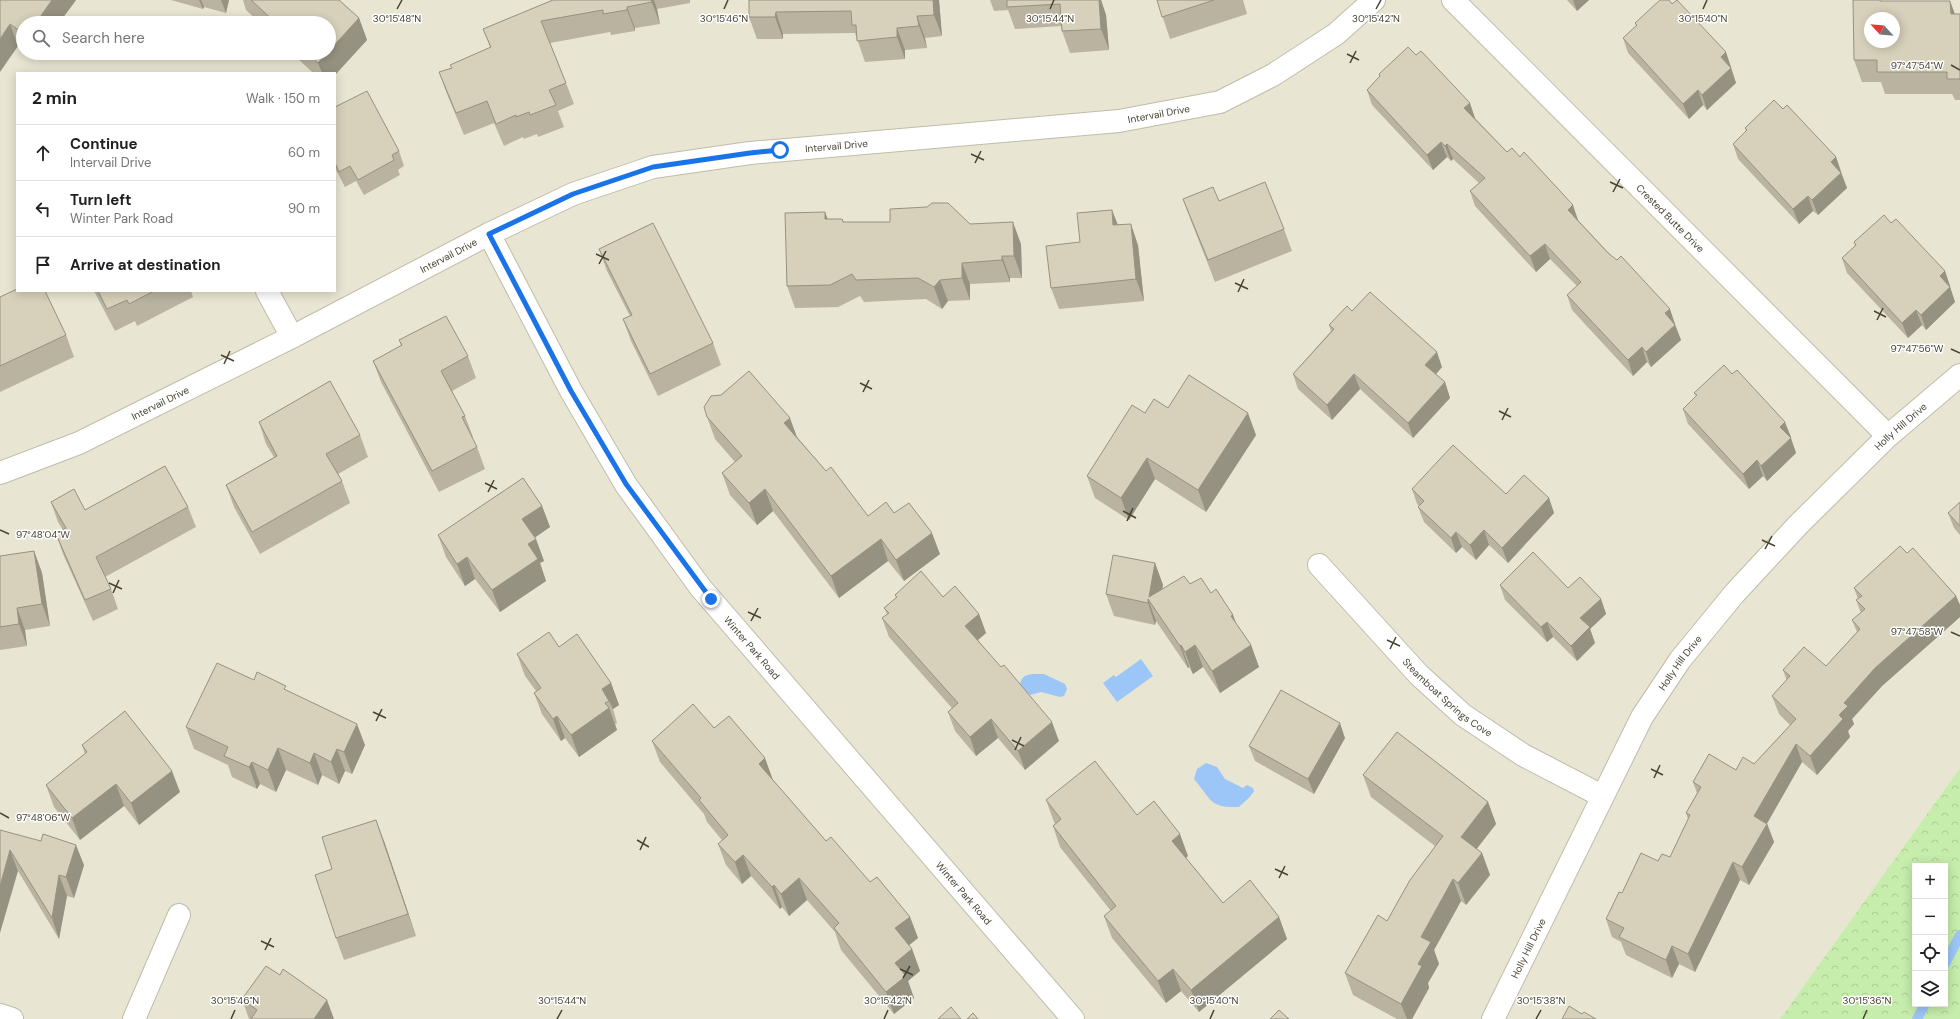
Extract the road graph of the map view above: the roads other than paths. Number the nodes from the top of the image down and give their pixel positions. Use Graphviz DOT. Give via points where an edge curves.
graph roads {
  1 [pos="1374,0"];
  2 [pos="1453,0"];
  3 [pos="489,234"];
  4 [pos="268,292"];
  5 [pos="292,336"];
  6 [pos="1960,375"];
  7 [pos="1888,436"];
  8 [pos="0,473"];
  9 [pos="1319,565"];
  10 [pos="1602,796"];
  11 [pos="179,915"];
  12 [pos="0,1015"];
  13 [pos="12,1019"];
  14 [pos="134,1019"];
  15 [pos="1074,1019"];
  16 [pos="1493,1019"];
  1 -- 3 [label="street, Intervail Drive" via="1336,34 1274,75 1220,102 1119,121 750,153 653,167 573,194"];
  2 -- 7 [label="street, Crested Butte Drive"];
  3 -- 5 [label="street, Intervail Drive"];
  3 -- 15 [label="street, Winter Park Road" via="571,391 626,484 700,587"];
  4 -- 5 [label="street"];
  5 -- 8 [label="street, Intervail Drive" via="79,443"];
  6 -- 7 [label="street, Holly Hill Drive"];
  7 -- 10 [label="street, Holly Hill Drive" via="1798,525 1734,594 1680,660 1642,717"];
  9 -- 10 [label="street, Steamboat Springs Cove" via="1419,675 1463,715 1523,755"];
  10 -- 16 [label="street, Holly Hill Drive"];
  11 -- 14 [label="street"];
  12 -- 13 [label="street"];
}
